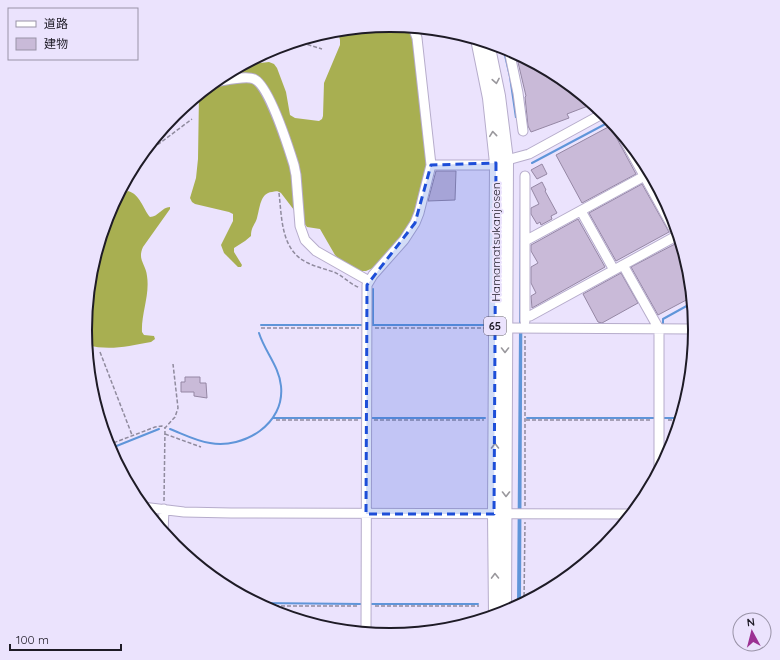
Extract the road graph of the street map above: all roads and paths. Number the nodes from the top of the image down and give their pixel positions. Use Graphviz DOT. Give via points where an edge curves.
graph roads {
  1 [pos="415,34"];
  2 [pos="306,44"];
  3 [pos="478,46"];
  4 [pos="322,49"];
  5 [pos="489,49"];
  6 [pos="511,58"];
  7 [pos="226,81"];
  8 [pos="598,116"];
  9 [pos="192,119"];
  10 [pos="523,131"];
  11 [pos="158,144"];
  12 [pos="501,161"];
  13 [pos="431,165"];
  14 [pos="525,176"];
  15 [pos="645,176"];
  16 [pos="581,211"];
  17 [pos="674,240"];
  18 [pos="525,241"];
  19 [pos="623,265"];
  20 [pos="614,270"];
  21 [pos="369,281"];
  22 [pos="525,316"];
  23 [pos="261,328"];
  24 [pos="367,328"];
  25 [pos="513,328"];
  26 [pos="659,329"];
  27 [pos="688,330"];
  28 [pos="100,352"];
  29 [pos="173,364"];
  30 [pos="276,420"];
  31 [pos="367,420"];
  32 [pos="484,420"];
  33 [pos="525,420"];
  34 [pos="659,420"];
  35 [pos="674,420"];
  36 [pos="165,428"];
  37 [pos="165,434"];
  38 [pos="132,435"];
  39 [pos="114,442"];
  40 [pos="201,447"];
  41 [pos="658,459"];
  42 [pos="151,508"];
  43 [pos="164,509"];
  44 [pos="366,514"];
  45 [pos="513,514"];
  46 [pos="624,514"];
  47 [pos="163,523"];
  48 [pos="523,596"];
  49 [pos="506,604"];
  50 [pos="496,608"];
  51 [pos="366,626"];
  1 -- 13 [label="street"];
  2 -- 4 [label="path"];
  12 -- 3 [label="main road, Hamamatsukanjosen / 65, one-way"];
  5 -- 12 [label="main road, Hamamatsukanjosen / 65, one-way" via="499,96"];
  6 -- 10 [label="street"];
  7 -- 21 [label="street" via="255,79 269,97 294,165 300,226 305,240 316,251"];
  8 -- 12 [label="street" via="528,154"];
  9 -- 11 [label="path"];
  12 -- 13 [label="street" via="489,165"];
  12 -- 25 [label="main road, Hamamatsukanjosen / 65"];
  13 -- 21 [label="street" via="415,223"];
  14 -- 18 [label="street"];
  15 -- 16 [label="street"];
  16 -- 18 [label="street"];
  16 -- 20 [label="street"];
  17 -- 19 [label="street"];
  18 -- 22 [label="street"];
  19 -- 20 [label="street"];
  19 -- 26 [label="street"];
  20 -- 22 [label="street" via="530,316"];
  21 -- 24 [label="street"];
  22 -- 25 [label="street"];
  23 -- 24 [label="path"];
  24 -- 25 [label="path"];
  24 -- 31 [label="street"];
  25 -- 26 [label="street"];
  25 -- 33 [label="path"];
  25 -- 45 [label="main road, Hamamatsukanjosen / 65"];
  26 -- 27 [label="street"];
  26 -- 34 [label="street"];
  28 -- 38 [label="path"];
  29 -- 36 [label="path" via="178,408"];
  30 -- 31 [label="path"];
  31 -- 32 [label="path"];
  31 -- 44 [label="street"];
  33 -- 34 [label="path"];
  33 -- 45 [label="path"];
  34 -- 35 [label="path"];
  34 -- 41 [label="street"];
  36 -- 37 [label="path"];
  36 -- 38 [label="path" via="155,426"];
  37 -- 40 [label="path"];
  37 -- 43 [label="path"];
  38 -- 39 [label="path"];
  42 -- 43 [label="street"];
  43 -- 44 [label="street" via="184,512"];
  43 -- 47 [label="street"];
  44 -- 45 [label="street"];
  44 -- 51 [label="street"];
  45 -- 46 [label="street"];
  45 -- 48 [label="path"];
  45 -- 49 [label="main road, Hamamatsukanjosen / 65"];
  50 -- 45 [label="main road, Hamamatsukanjosen / 65, one-way"];
}
